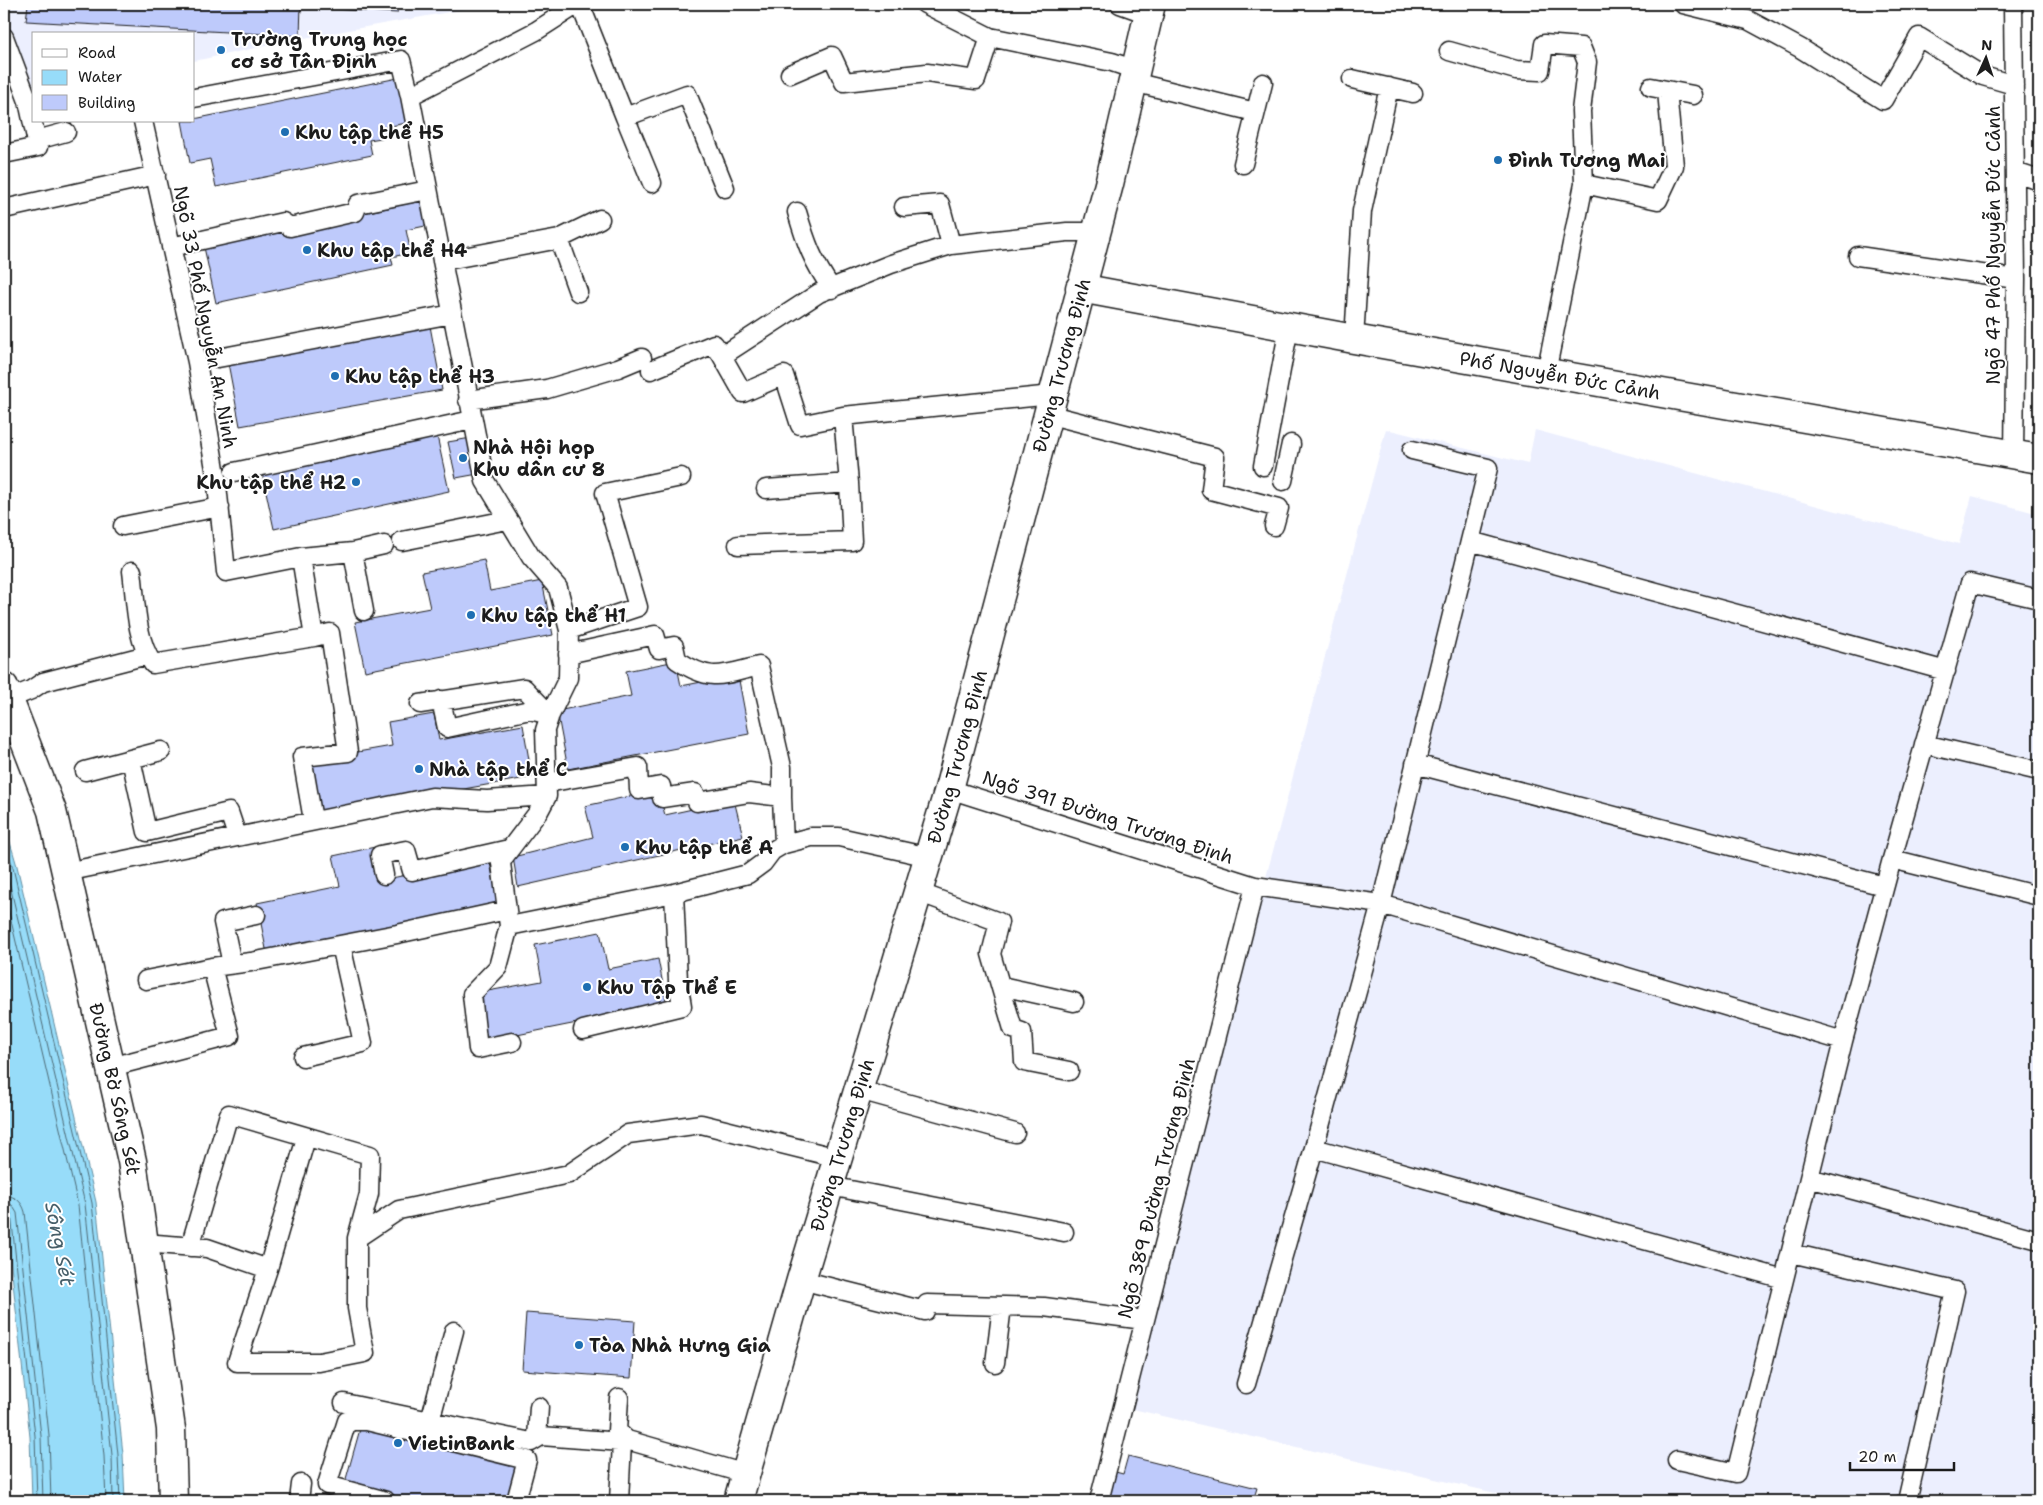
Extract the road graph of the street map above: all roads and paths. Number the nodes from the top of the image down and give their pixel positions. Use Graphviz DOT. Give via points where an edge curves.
graph roads {
  1 [pos="579,4"];
  2 [pos="925,4"];
  3 [pos="1120,4"];
  4 [pos="1683,4"];
  5 [pos="2013,4"];
  6 [pos="1150,9"];
  7 [pos="1734,9"];
  8 [pos="990,37"];
  9 [pos="4,38"];
  10 [pos="1449,51"];
  11 [pos="790,74"];
  12 [pos="1134,76"];
  13 [pos="1352,78"];
  14 [pos="1263,83"];
  15 [pos="2014,86"];
  16 [pos="1389,87"];
  17 [pos="1413,93"];
  18 [pos="1693,95"];
  19 [pos="410,96"];
  20 [pos="195,98"];
  21 [pos="31,100"];
  22 [pos="1255,112"];
  23 [pos="625,117"];
  24 [pos="34,122"];
  25 [pos="143,122"];
  26 [pos="66,132"];
  27 [pos="36,140"];
  28 [pos="4,154"];
  29 [pos="1243,164"];
  30 [pos="2015,172"];
  31 [pos="156,175"];
  32 [pos="2039,180"];
  33 [pos="652,183"];
  34 [pos="1584,184"];
  35 [pos="725,188"];
  36 [pos="428,190"];
  37 [pos="904,207"];
  38 [pos="4,209"];
  39 [pos="797,212"];
  40 [pos="600,219"];
  41 [pos="1096,232"];
  42 [pos="559,239"];
  43 [pos="951,245"];
  44 [pos="171,246"];
  45 [pos="1858,256"];
  46 [pos="442,261"];
  47 [pos="2016,279"];
  48 [pos="1080,288"];
  49 [pos="832,289"];
  50 [pos="578,292"];
  51 [pos="452,314"];
  52 [pos="1289,327"];
  53 [pos="1354,339"];
  54 [pos="722,356"];
  55 [pos="218,358"];
  56 [pos="1546,373"];
  57 [pos="468,400"];
  58 [pos="1049,405"];
  59 [pos="843,416"];
  60 [pos="472,420"];
  61 [pos="1412,450"];
  62 [pos="2027,457"];
  63 [pos="234,472"];
  64 [pos="681,477"];
  65 [pos="1283,481"];
  66 [pos="849,483"];
  67 [pos="766,489"];
  68 [pos="220,507"];
  69 [pos="507,520"];
  70 [pos="123,526"];
  71 [pos="1274,526"];
  72 [pos="402,541"];
  73 [pos="1470,541"];
  74 [pos="384,545"];
  75 [pos="738,545"];
  76 [pos="353,552"];
  77 [pos="301,557"];
  78 [pos="132,571"];
  79 [pos="2039,599"];
  80 [pos="364,611"];
  81 [pos="569,630"];
  82 [pos="314,637"];
  83 [pos="568,654"];
  84 [pos="147,655"];
  85 [pos="1946,671"];
  86 [pos="6,693"];
  87 [pos="441,700"];
  88 [pos="420,704"];
  89 [pos="550,715"];
  90 [pos="1924,744"];
  91 [pos="161,751"];
  92 [pos="130,759"];
  93 [pos="1415,764"];
  94 [pos="85,771"];
  95 [pos="2039,771"];
  96 [pos="949,789"];
  97 [pos="547,790"];
  98 [pos="782,797"];
  99 [pos="313,820"];
  100 [pos="237,836"];
  101 [pos="784,844"];
  102 [pos="509,849"];
  103 [pos="929,857"];
  104 [pos="1892,859"];
  105 [pos="66,872"];
  106 [pos="384,875"];
  107 [pos="1255,886"];
  108 [pos="1884,886"];
  109 [pos="918,892"];
  110 [pos="674,893"];
  111 [pos="2039,896"];
  112 [pos="1380,904"];
  113 [pos="256,915"];
  114 [pos="508,918"];
  115 [pos="341,945"];
  116 [pos="232,964"];
  117 [pos="212,967"];
  118 [pos="146,980"];
  119 [pos="1001,986"];
  120 [pos="1074,1002"];
  121 [pos="583,1030"];
  122 [pos="1843,1041"];
  123 [pos="512,1042"];
  124 [pos="303,1056"];
  125 [pos="111,1067"];
  126 [pos="1069,1071"];
  127 [pos="859,1090"];
  128 [pos="1015,1133"];
  129 [pos="306,1138"];
  130 [pos="1314,1148"];
  131 [pos="838,1158"];
  132 [pos="1809,1178"];
  133 [pos="830,1186"];
  134 [pos="1064,1232"];
  135 [pos="357,1238"];
  136 [pos="2039,1240"];
  137 [pos="144,1244"];
  138 [pos="190,1247"];
  139 [pos="1791,1253"];
  140 [pos="268,1269"];
  141 [pos="1784,1279"];
  142 [pos="801,1280"];
  143 [pos="1002,1306"];
  144 [pos="1144,1320"];
  145 [pos="454,1331"];
  146 [pos="995,1363"];
  147 [pos="1246,1384"];
  148 [pos="619,1398"];
  149 [pos="344,1403"];
  150 [pos="539,1407"];
  151 [pos="430,1421"];
  152 [pos="536,1438"];
  153 [pos="1677,1460"];
  154 [pos="743,1494"];
  155 [pos="173,1501"];
  156 [pos="386,1501"];
  157 [pos="516,1501"];
  158 [pos="619,1501"];
  159 [pos="1099,1501"];
  160 [pos="1907,1501"];
  1 -- 19 [label="lane" via="536,31"];
  1 -- 23 [label="lane"];
  2 -- 8 [label="lane"];
  3 -- 6 [label="lane"];
  4 -- 7 [label="lane"];
  5 -- 15 [label="lane, Ngõ 47 Phố Nguyễn Đức Cảnh"];
  6 -- 12 [label="street, Đường Trương Định"];
  7 -- 15 [label="lane" via="1883,100 1919,37 1983,76"];
  8 -- 11 [label="lane" via="976,80 927,73 844,82 832,56"];
  8 -- 12 [label="lane" via="1112,62"];
  9 -- 21 [label="lane"];
  10 -- 34 [label="lane" via="1516,70 1540,71 1544,44 1581,47 1588,62 1580,111"];
  12 -- 22 [label="lane"];
  12 -- 41 [label="street, Đường Trương Định"];
  13 -- 16 [label="lane"];
  14 -- 22 [label="lane"];
  15 -- 30 [label="lane, Ngõ 47 Phố Nguyễn Đức Cảnh"];
  16 -- 17 [label="lane"];
  16 -- 53 [label="lane" via="1362,211"];
  18 -- 34 [label="lane" via="1659,89 1674,166 1658,200"];
  19 -- 20 [label="lane" via="401,60"];
  19 -- 36 [label="lane"];
  22 -- 29 [label="lane"];
  23 -- 33 [label="lane"];
  23 -- 35 [label="lane" via="687,94"];
  24 -- 27 [label="lane"];
  25 -- 31 [label="lane, Ngõ 33 Phố Nguyễn An Ninh"];
  26 -- 27 [label="lane"];
  27 -- 28 [label="lane" via="38,146"];
  30 -- 32 [label="lane"];
  30 -- 47 [label="lane, Ngõ 47 Phố Nguyễn Đức Cảnh"];
  31 -- 38 [label="lane"];
  31 -- 44 [label="lane, Ngõ 33 Phố Nguyễn An Ninh"];
  34 -- 56 [label="lane"];
  36 -- 44 [label="lane" via="358,204 355,212 290,227 283,222"];
  36 -- 46 [label="lane"];
  37 -- 43 [label="lane" via="940,204"];
  39 -- 49 [label="lane" via="813,259"];
  40 -- 42 [label="lane"];
  41 -- 43 [label="lane" via="1068,232"];
  41 -- 48 [label="street, Đường Trương Định"];
  42 -- 46 [label="lane"];
  42 -- 50 [label="lane"];
  43 -- 49 [label="lane" via="890,264"];
  44 -- 68 [label="lane, Ngõ 33 Phố Nguyễn An Ninh" via="197,362"];
  45 -- 47 [label="lane"];
  46 -- 51 [label="lane"];
  47 -- 62 [label="lane, Ngõ 47 Phố Nguyễn Đức Cảnh"];
  48 -- 52 [label="street, Phố Nguyễn Đức Cảnh"];
  48 -- 58 [label="street, Đường Trương Định"];
  49 -- 54 [label="lane" via="819,293"];
  51 -- 55 [label="lane"];
  51 -- 57 [label="lane"];
  52 -- 53 [label="street, Phố Nguyễn Đức Cảnh"];
  52 -- 65 [label="lane" via="1264,461 1289,452"];
  53 -- 56 [label="street, Phố Nguyễn Đức Cảnh"];
  54 -- 57 [label="lane" via="714,344 546,389"];
  54 -- 59 [label="lane" via="743,393 784,375 800,424"];
  56 -- 62 [label="street, Phố Nguyễn Đức Cảnh"];
  57 -- 60 [label="lane"];
  58 -- 59 [label="lane"];
  58 -- 71 [label="lane" via="1215,457 1211,490 1279,508"];
  58 -- 96 [label="street, Đường Trương Định"];
  59 -- 66 [label="lane"];
  60 -- 63 [label="lane"];
  60 -- 69 [label="lane" via="485,481"];
  61 -- 73 [label="lane" via="1488,468"];
  64 -- 81 [label="lane" via="605,494 638,607"];
  66 -- 67 [label="lane"];
  66 -- 75 [label="lane" via="852,541"];
  68 -- 70 [label="lane"];
  68 -- 77 [label="lane, Ngõ 33 Phố Nguyễn An Ninh" via="226,572"];
  69 -- 72 [label="lane"];
  69 -- 81 [label="lane" via="531,557 558,588"];
  73 -- 85 [label="lane"];
  73 -- 93 [label="lane"];
  74 -- 76 [label="lane, Ngõ 33 Phố Nguyễn An Ninh"];
  76 -- 77 [label="lane, Ngõ 33 Phố Nguyễn An Ninh"];
  76 -- 80 [label="lane"];
  77 -- 82 [label="lane"];
  78 -- 84 [label="lane" via="138,622"];
  79 -- 85 [label="lane" via="1970,583"];
  81 -- 83 [label="lane"];
  82 -- 84 [label="lane" via="153,664"];
  82 -- 99 [label="lane" via="330,633 348,752 302,757"];
  83 -- 89 [label="lane" via="568,678"];
  83 -- 98 [label="lane" via="655,635 659,649 674,646 677,660 694,672 715,677 759,666 782,767"];
  84 -- 86 [label="lane" via="43,682 31,690"];
  85 -- 90 [label="lane"];
  86 -- 105 [label="street, Đường Bờ Sông Sét" via="52,810"];
  87 -- 88 [label="lane"];
  87 -- 89 [label="lane" via="524,688"];
  87 -- 89 [label="lane" via="447,728 530,710"];
  89 -- 97 [label="lane" via="545,730"];
  90 -- 95 [label="lane"];
  90 -- 104 [label="lane"];
  91 -- 92 [label="lane"];
  92 -- 94 [label="lane"];
  92 -- 100 [label="lane" via="147,832 229,812"];
  93 -- 108 [label="lane"];
  93 -- 112 [label="lane"];
  96 -- 103 [label="street, Đường Trương Định"];
  96 -- 107 [label="lane, Ngõ 391 Đường Trương Định"];
  97 -- 98 [label="lane" via="638,767 639,790 661,786 662,798 695,793 697,802 749,793"];
  97 -- 99 [label="lane" via="487,800 432,797"];
  97 -- 102 [label="lane" via="539,811"];
  98 -- 101 [label="lane"];
  99 -- 100 [label="lane"];
  100 -- 105 [label="lane"];
  101 -- 103 [label="lane" via="811,837 839,837"];
  101 -- 110 [label="lane" via="748,874"];
  102 -- 106 [label="lane" via="412,871 406,850 380,856"];
  102 -- 114 [label="lane" via="501,870"];
  103 -- 109 [label="street, Đường Trương Định"];
  104 -- 108 [label="lane"];
  104 -- 111 [label="lane"];
  105 -- 125 [label="street, Đường Bờ Sông Sét"];
  107 -- 112 [label="lane, Ngõ 391 Đường Trương Định"];
  107 -- 144 [label="lane, Ngõ 389 Đường Trương Định"];
  108 -- 122 [label="lane"];
  109 -- 119 [label="lane" via="999,922 990,954"];
  109 -- 127 [label="street, Đường Trương Định"];
  110 -- 114 [label="lane"];
  110 -- 121 [label="lane" via="682,1006"];
  112 -- 122 [label="lane, Ngõ 391 Đường Trương Định"];
  112 -- 130 [label="lane"];
  113 -- 116 [label="lane" via="223,922"];
  114 -- 115 [label="lane"];
  114 -- 123 [label="lane" via="498,967 472,994 478,1050"];
  115 -- 116 [label="lane"];
  115 -- 124 [label="lane" via="363,1044"];
  116 -- 117 [label="lane"];
  117 -- 118 [label="lane"];
  117 -- 125 [label="lane" via="230,1036"];
  119 -- 120 [label="lane"];
  119 -- 126 [label="lane" via="1013,1029 1022,1032 1024,1062"];
  122 -- 132 [label="lane"];
  125 -- 137 [label="street, Đường Bờ Sông Sét" via="132,1161"];
  127 -- 128 [label="lane"];
  127 -- 131 [label="street, Đường Trương Định"];
  129 -- 135 [label="lane" via="370,1155 369,1194"];
  129 -- 138 [label="lane" via="228,1114"];
  129 -- 140 [label="lane"];
  130 -- 141 [label="lane"];
  130 -- 147 [label="lane"];
  131 -- 133 [label="street, Đường Trương Định"];
  131 -- 135 [label="lane" via="701,1124 628,1134 569,1174 399,1210"];
  132 -- 136 [label="lane"];
  132 -- 139 [label="lane"];
  133 -- 134 [label="lane"];
  133 -- 142 [label="street, Đường Trương Định"];
  135 -- 140 [label="lane" via="357,1308 365,1353 319,1362 237,1362"];
  137 -- 138 [label="lane"];
  137 -- 155 [label="street, Đường Bờ Sông Sét" via="171,1429"];
  138 -- 140 [label="lane" via="207,1248"];
  139 -- 141 [label="lane"];
  139 -- 160 [label="lane" via="1956,1291"];
  141 -- 153 [label="lane" via="1736,1473"];
  142 -- 143 [label="lane" via="925,1311 927,1304"];
  142 -- 154 [label="street, Đường Trương Định"];
  143 -- 144 [label="lane" via="1044,1307"];
  143 -- 146 [label="lane"];
  144 -- 159 [label="lane, Ngõ 389 Đường Trương Định"];
  145 -- 151 [label="lane"];
  148 -- 154 [label="lane" via="617,1431 627,1440"];
  149 -- 151 [label="lane"];
  150 -- 152 [label="lane"];
  151 -- 152 [label="lane" via="531,1442"];
  152 -- 158 [label="lane" via="622,1442"];
  156 -- 157 [label="lane" via="327,1485 347,1421 366,1422 527,1460"];
}
